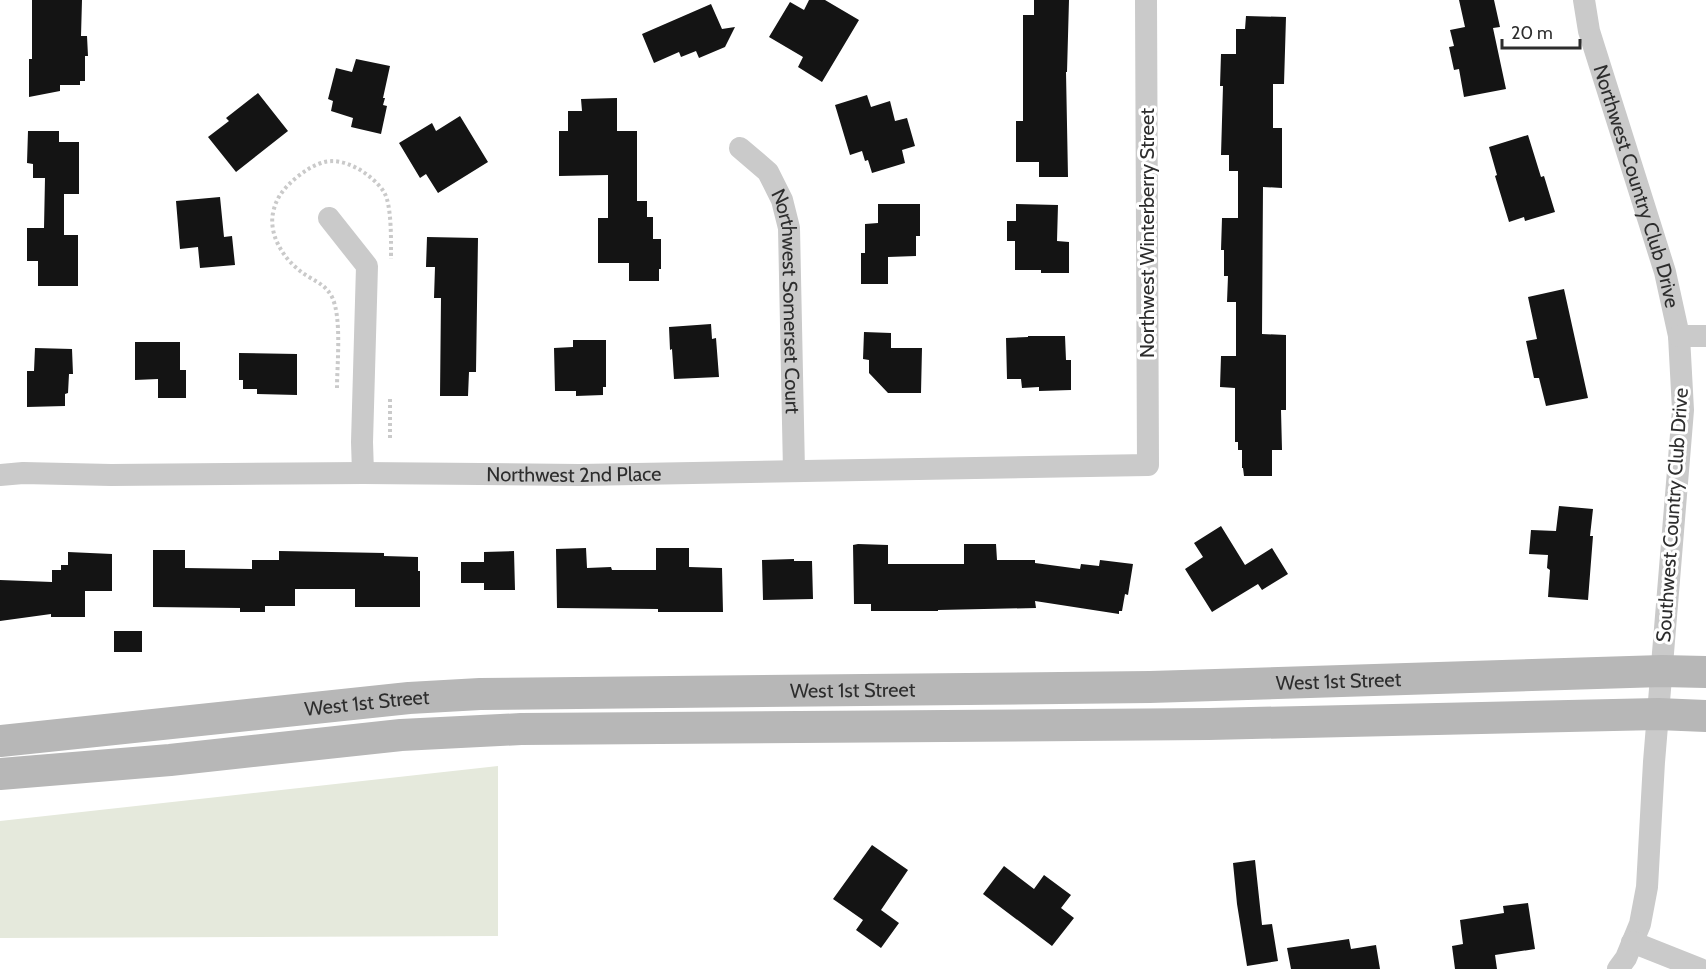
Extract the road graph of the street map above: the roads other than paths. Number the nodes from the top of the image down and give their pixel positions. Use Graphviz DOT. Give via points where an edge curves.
graph roads {
  1 [pos="1146,0"];
  2 [pos="1584,0"];
  3 [pos="740,148"];
  4 [pos="329,218"];
  5 [pos="1678,336"];
  6 [pos="1706,336"];
  7 [pos="1148,465"];
  8 [pos="794,471"];
  9 [pos="363,473"];
  10 [pos="0,475"];
  11 [pos="1706,672"];
  12 [pos="1660,693"];
  13 [pos="1706,716"];
  14 [pos="0,741"];
  15 [pos="0,774"];
  16 [pos="1632,942"];
  17 [pos="1618,969"];
  18 [pos="1700,969"];
  1 -- 7 [label="street, Northwest Winterberry Street"];
  2 -- 5 [label="street, Northwest Country Club Drive" via="1589,30 1665,272"];
  3 -- 8 [label="street, Northwest Somerset Court" via="768,172 782,200 789,228"];
  4 -- 9 [label="street" via="367,266"];
  5 -- 6 [label="street"];
  5 -- 12 [label="street, Southwest Country Club Drive" via="1683,410"];
  7 -- 8 [label="street, Northwest 2nd Place"];
  8 -- 9 [label="street, Northwest 2nd Place" via="579,475"];
  9 -- 10 [label="street, Northwest 2nd Place"];
  11 -- 12 [label="main road, West 1st Street"];
  12 -- 13 [label="main road, West 1st Street"];
  12 -- 14 [label="main road, West 1st Street" via="1150,687 480,694"];
  12 -- 15 [label="main road, West 1st Street" via="1209,724 521,729 401,735"];
  12 -- 16 [label="street, Southwest Country Club Drive" via="1647,887"];
  16 -- 17 [label="street, Southwest Country Club Drive"];
  16 -- 18 [label="street"];
}
